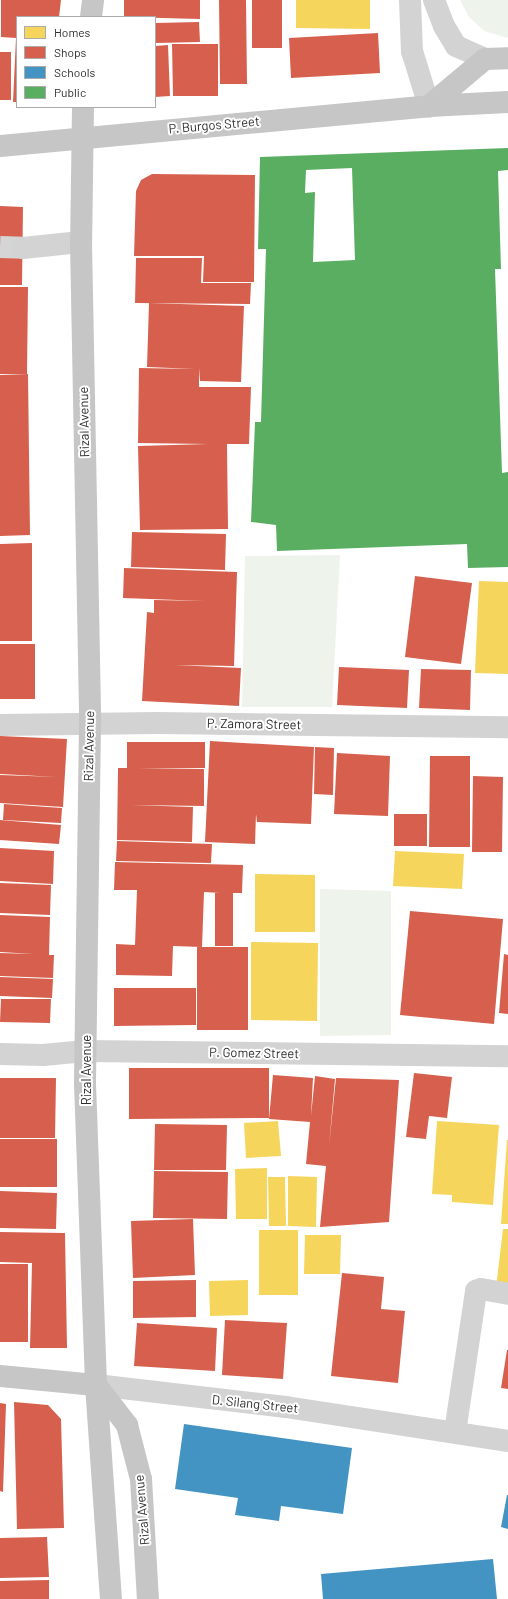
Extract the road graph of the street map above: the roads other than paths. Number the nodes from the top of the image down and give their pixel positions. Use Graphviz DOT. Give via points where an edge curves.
graph roads {
  1 [pos="93,0"];
  2 [pos="410,0"];
  3 [pos="434,0"];
  4 [pos="91,16"];
  5 [pos="508,58"];
  6 [pos="485,59"];
  7 [pos="508,102"];
  8 [pos="428,106"];
  9 [pos="83,108"];
  10 [pos="82,136"];
  11 [pos="0,146"];
  12 [pos="81,242"];
  13 [pos="23,248"];
  14 [pos="90,724"];
  15 [pos="0,725"];
  16 [pos="508,727"];
  17 [pos="86,1051"];
  18 [pos="0,1054"];
  19 [pos="508,1056"];
  20 [pos="508,1294"];
  21 [pos="0,1376"];
  22 [pos="96,1385"];
  23 [pos="455,1432"];
  24 [pos="508,1441"];
  25 [pos="111,1599"];
  26 [pos="148,1599"];
  1 -- 4 [label="main road"];
  2 -- 8 [label="street" via="412,50"];
  3 -- 6 [label="street" via="444,26 456,46"];
  5 -- 6 [label="main road"];
  6 -- 8 [label="main road"];
  7 -- 8 [label="main road, P. Burgos Street"];
  8 -- 10 [label="main road, P. Burgos Street"];
  9 -- 10 [label="main road, Rizal Avenue"];
  10 -- 11 [label="main road, P. Burgos Street"];
  10 -- 12 [label="main road, Rizal Avenue"];
  12 -- 13 [label="street"];
  12 -- 14 [label="main road, Rizal Avenue"];
  14 -- 15 [label="street, P. Zamora Street"];
  14 -- 16 [label="street, P. Zamora Street"];
  14 -- 17 [label="main road, Rizal Avenue"];
  17 -- 18 [label="street, P. Gomez Street" via="43,1055"];
  17 -- 19 [label="street, P. Gomez Street"];
  17 -- 22 [label="main road, Rizal Avenue"];
  20 -- 23 [label="street" via="481,1289 476,1291"];
  21 -- 22 [label="main road, D. Silang Street"];
  22 -- 23 [label="street, D. Silang Street" via="286,1407"];
  22 -- 25 [label="main road, Rizal Avenue"];
  22 -- 26 [label="main road, Rizal Avenue" via="127,1425 141,1479"];
  23 -- 24 [label="street, D. Silang Street"];
}
